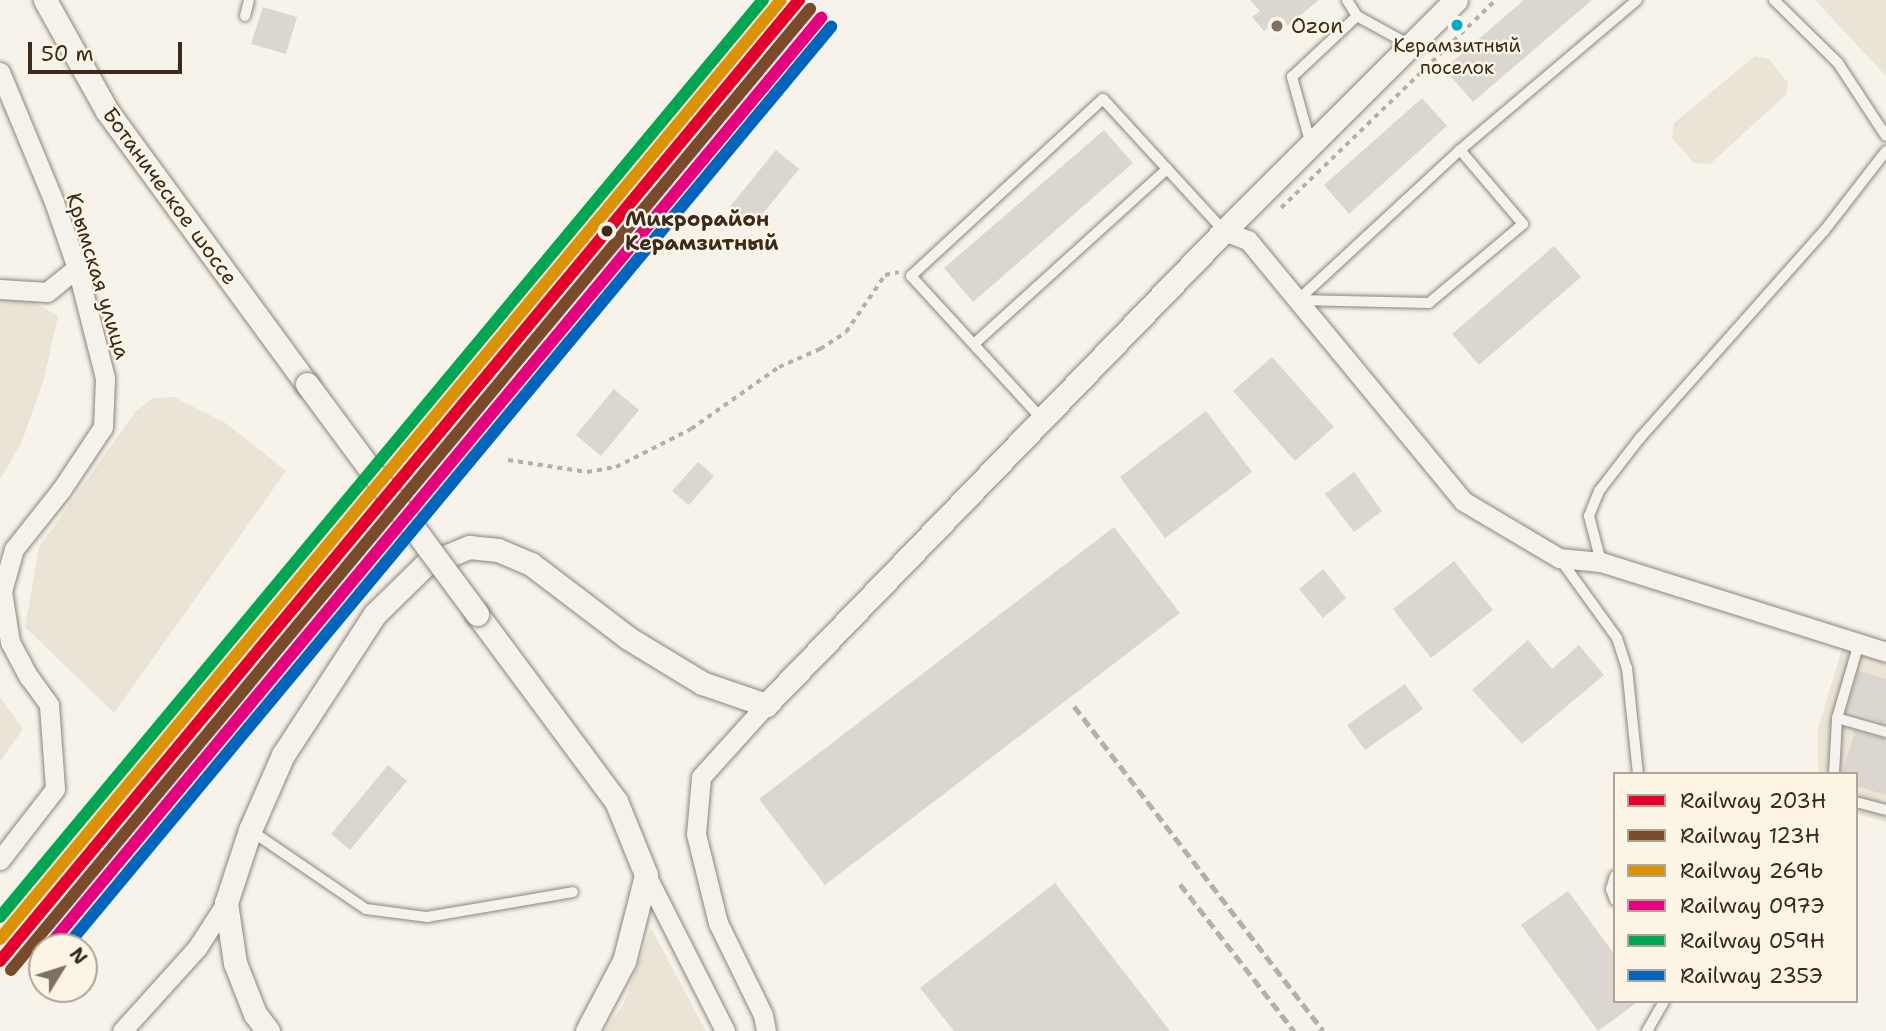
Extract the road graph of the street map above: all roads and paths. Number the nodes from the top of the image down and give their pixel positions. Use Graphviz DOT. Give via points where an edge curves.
graph roads {
  1 [pos="45,0"];
  2 [pos="249,0"];
  3 [pos="1347,0"];
  4 [pos="1456,0"];
  5 [pos="1496,0"];
  6 [pos="1637,0"];
  7 [pos="1774,0"];
  8 [pos="245,16"];
  9 [pos="1357,16"];
  10 [pos="1410,45"];
  11 [pos="0,72"];
  12 [pos="1886,136"];
  13 [pos="1311,145"];
  14 [pos="1460,150"];
  15 [pos="1886,151"];
  16 [pos="1167,169"];
  17 [pos="1276,212"];
  18 [pos="1224,231"];
  19 [pos="77,268"];
  20 [pos="911,276"];
  21 [pos="0,289"];
  22 [pos="1298,300"];
  23 [pos="974,344"];
  24 [pos="1042,419"];
  25 [pos="508,460"];
  26 [pos="1559,558"];
  27 [pos="1601,562"];
  28 [pos="1859,643"];
  29 [pos="1886,652"];
  30 [pos="766,705"];
  31 [pos="1837,718"];
  32 [pos="1886,732"];
  33 [pos="1637,772"];
  34 [pos="1834,772"];
  35 [pos="1858,803"];
  36 [pos="1886,810"];
  37 [pos="250,830"];
  38 [pos="0,860"];
  39 [pos="646,874"];
  40 [pos="573,892"];
  41 [pos="226,903"];
  42 [pos="1663,1003"];
  43 [pos="122,1031"];
  44 [pos="268,1031"];
  45 [pos="587,1031"];
  46 [pos="726,1031"];
  47 [pos="766,1031"];
  48 [pos="1647,1031"];
  1 -- 39 [label="street, Ботаническое шоссе, bridge" via="107,111 616,801"];
  2 -- 8 [label="lane"];
  3 -- 9 [label="lane"];
  4 -- 10 [label="street"];
  5 -- 17 [label="path"];
  6 -- 14 [label="lane"];
  7 -- 12 [label="lane" via="1838,63"];
  9 -- 10 [label="lane"];
  9 -- 13 [label="lane" via="1292,77"];
  10 -- 13 [label="street"];
  11 -- 19 [label="street, Крымская улица"];
  13 -- 18 [label="street"];
  14 -- 22 [label="lane"];
  14 -- 22 [label="lane" via="1523,224 1429,303"];
  15 -- 27 [label="lane" via="1825,231 1640,438 1599,491 1589,516"];
  16 -- 18 [label="lane"];
  16 -- 20 [label="lane" via="1103,99"];
  16 -- 23 [label="lane"];
  18 -- 22 [label="street" via="1248,240"];
  18 -- 24 [label="street"];
  19 -- 21 [label="street" via="47,292"];
  19 -- 38 [label="street, Крымская улица" via="105,378 103,427 14,549 2,591 10,642 49,705 55,789"];
  20 -- 23 [label="lane"];
  20 -- 25 [label="path" via="896,271 885,275 846,332 779,366 691,429 616,467 587,472"];
  22 -- 26 [label="street" via="1463,501"];
  23 -- 24 [label="lane"];
  24 -- 30 [label="street"];
  26 -- 27 [label="street"];
  26 -- 33 [label="lane" via="1618,638 1627,668"];
  27 -- 28 [label="street"];
  28 -- 29 [label="street"];
  28 -- 31 [label="lane"];
  30 -- 37 [label="street" via="691,676 628,638 531,564 498,550 470,547 425,565 375,614 284,755"];
  30 -- 47 [label="street" via="701,776 696,834 718,923"];
  31 -- 32 [label="lane"];
  31 -- 34 [label="lane"];
  35 -- 36 [label="lane"];
  37 -- 40 [label="lane" via="366,909 427,917"];
  37 -- 41 [label="street"];
  39 -- 45 [label="street" via="624,961"];
  39 -- 46 [label="street"];
  41 -- 43 [label="street" via="197,948"];
  41 -- 44 [label="street" via="235,963"];
  42 -- 48 [label="lane"];
}
